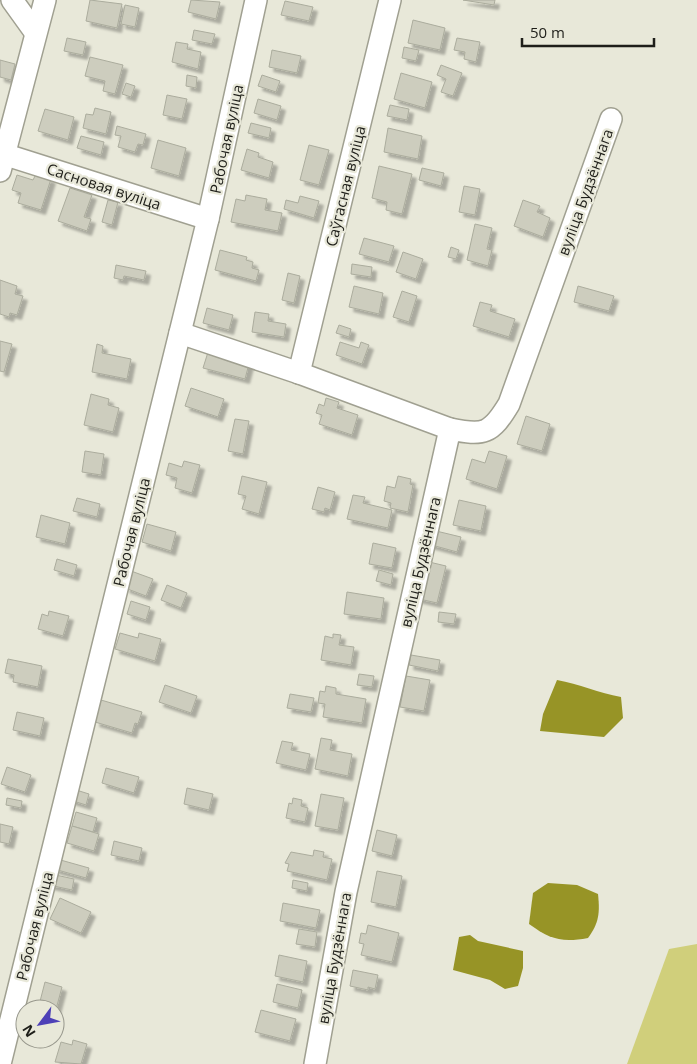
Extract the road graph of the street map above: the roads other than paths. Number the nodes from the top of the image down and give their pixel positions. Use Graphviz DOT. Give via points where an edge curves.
graph roads {
  1 [pos="12,0"];
  2 [pos="45,0"];
  3 [pos="256,0"];
  4 [pos="390,0"];
  5 [pos="35,32"];
  6 [pos="611,119"];
  7 [pos="2,159"];
  8 [pos="208,219"];
  9 [pos="180,334"];
  10 [pos="299,373"];
  11 [pos="450,428"];
  12 [pos="0,1064"];
  13 [pos="315,1064"];
  1 -- 5 [label="street"];
  2 -- 5 [label="street"];
  3 -- 8 [label="street, Рабочая вуліца"];
  4 -- 10 [label="street, Саўгасная вуліца"];
  5 -- 7 [label="street"];
  6 -- 11 [label="street, вуліца Будзённага" via="509,404 497,424 482,433"];
  7 -- 8 [label="street, Сасновая вуліца"];
  8 -- 9 [label="street, Рабочая вуліца"];
  9 -- 10 [label="street"];
  9 -- 12 [label="street, Рабочая вуліца"];
  10 -- 11 [label="street"];
  11 -- 13 [label="street, вуліца Будзённага" via="346,892"];
}
